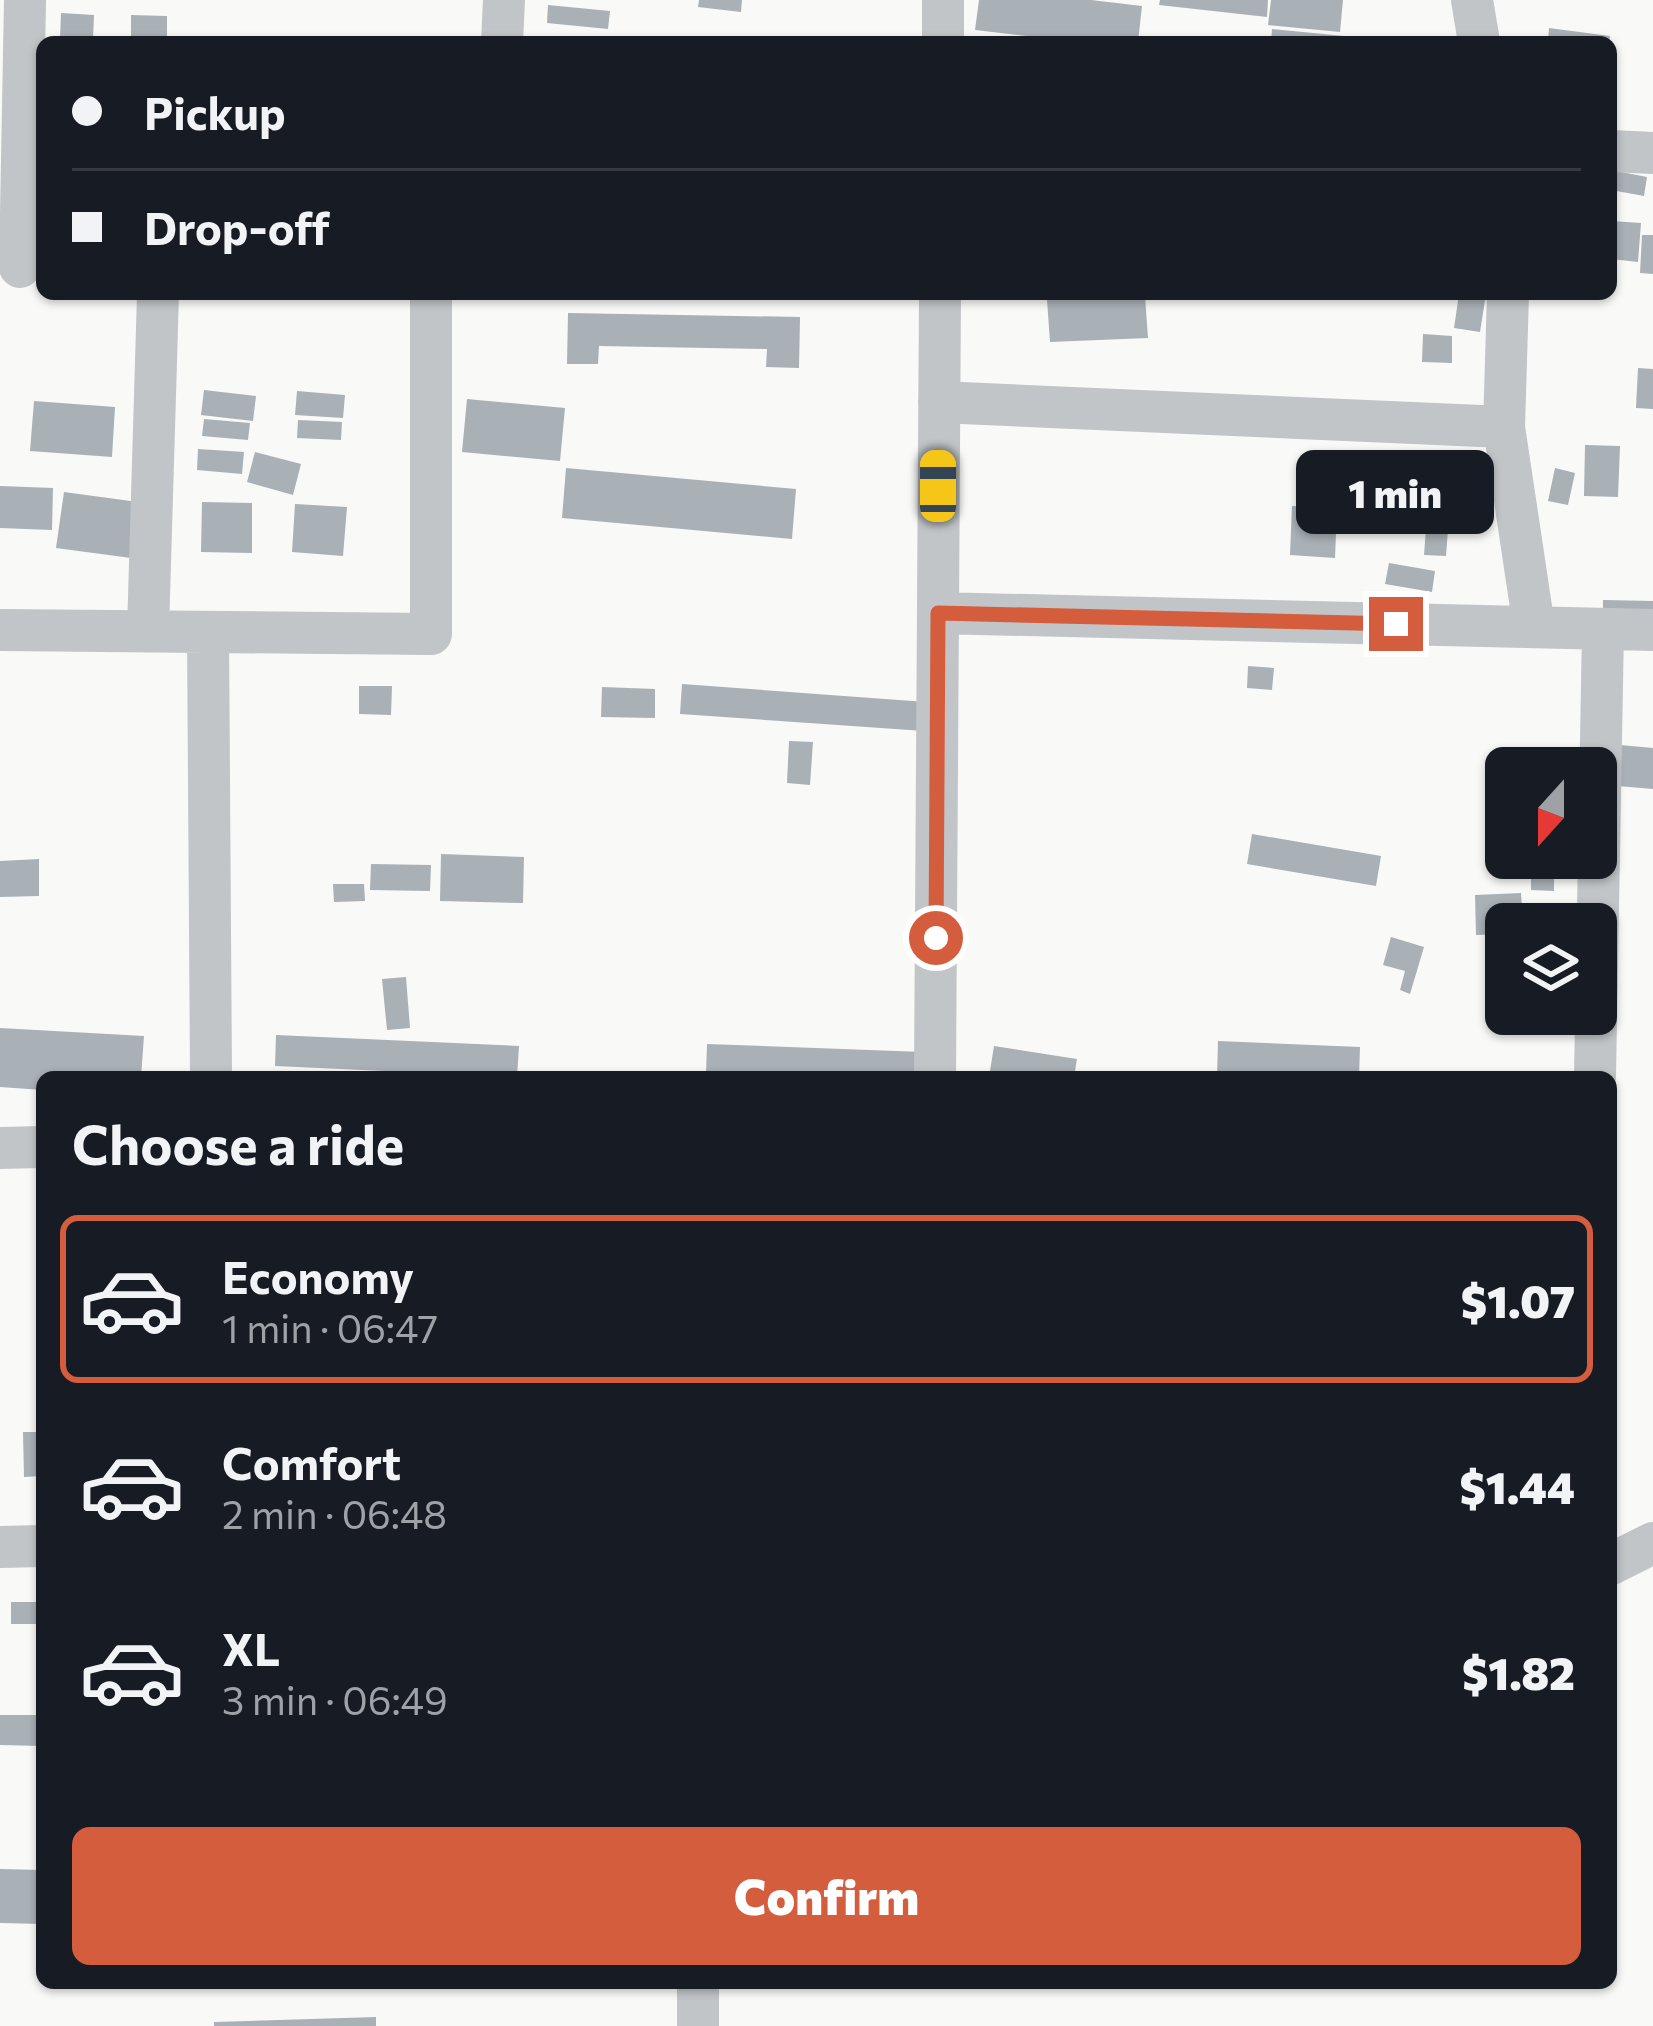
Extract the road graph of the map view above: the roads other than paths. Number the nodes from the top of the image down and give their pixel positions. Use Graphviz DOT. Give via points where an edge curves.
graph roads {
  1 [pos="25,0"];
  2 [pos="505,0"];
  3 [pos="943,0"];
  4 [pos="1472,0"];
  5 [pos="502,36"];
  6 [pos="943,36"];
  7 [pos="1478,36"];
  8 [pos="1617,151"];
  9 [pos="1653,153"];
  10 [pos="21,267"];
  11 [pos="158,300"];
  12 [pos="431,300"];
  13 [pos="940,300"];
  14 [pos="1508,300"];
  15 [pos="939,402"];
  16 [pos="1504,427"];
  17 [pos="938,613"];
  18 [pos="1534,627"];
  19 [pos="0,629"];
  20 [pos="1604,629"];
  21 [pos="1653,630"];
  22 [pos="148,631"];
  23 [pos="208,632"];
  24 [pos="211,1071"];
  25 [pos="935,1071"];
  26 [pos="1595,1071"];
  27 [pos="36,1147"];
  28 [pos="0,1148"];
  29 [pos="1653,1543"];
  30 [pos="0,1546"];
  31 [pos="36,1546"];
  32 [pos="1617,1561"];
  33 [pos="698,1989"];
  34 [pos="698,2026"];
  1 -- 10 [label="street"];
  2 -- 5 [label="street"];
  3 -- 6 [label="street"];
  4 -- 7 [label="street"];
  8 -- 9 [label="street"];
  11 -- 22 [label="street"];
  12 -- 23 [label="street" via="431,634"];
  13 -- 15 [label="street"];
  14 -- 16 [label="street"];
  15 -- 16 [label="street"];
  15 -- 17 [label="street"];
  16 -- 18 [label="street"];
  17 -- 18 [label="street"];
  17 -- 25 [label="street"];
  18 -- 20 [label="street"];
  19 -- 22 [label="street"];
  20 -- 21 [label="street"];
  20 -- 26 [label="street"];
  22 -- 23 [label="street"];
  23 -- 24 [label="street"];
  27 -- 28 [label="street"];
  29 -- 32 [label="street"];
  30 -- 31 [label="street"];
  33 -- 34 [label="street"];
}
